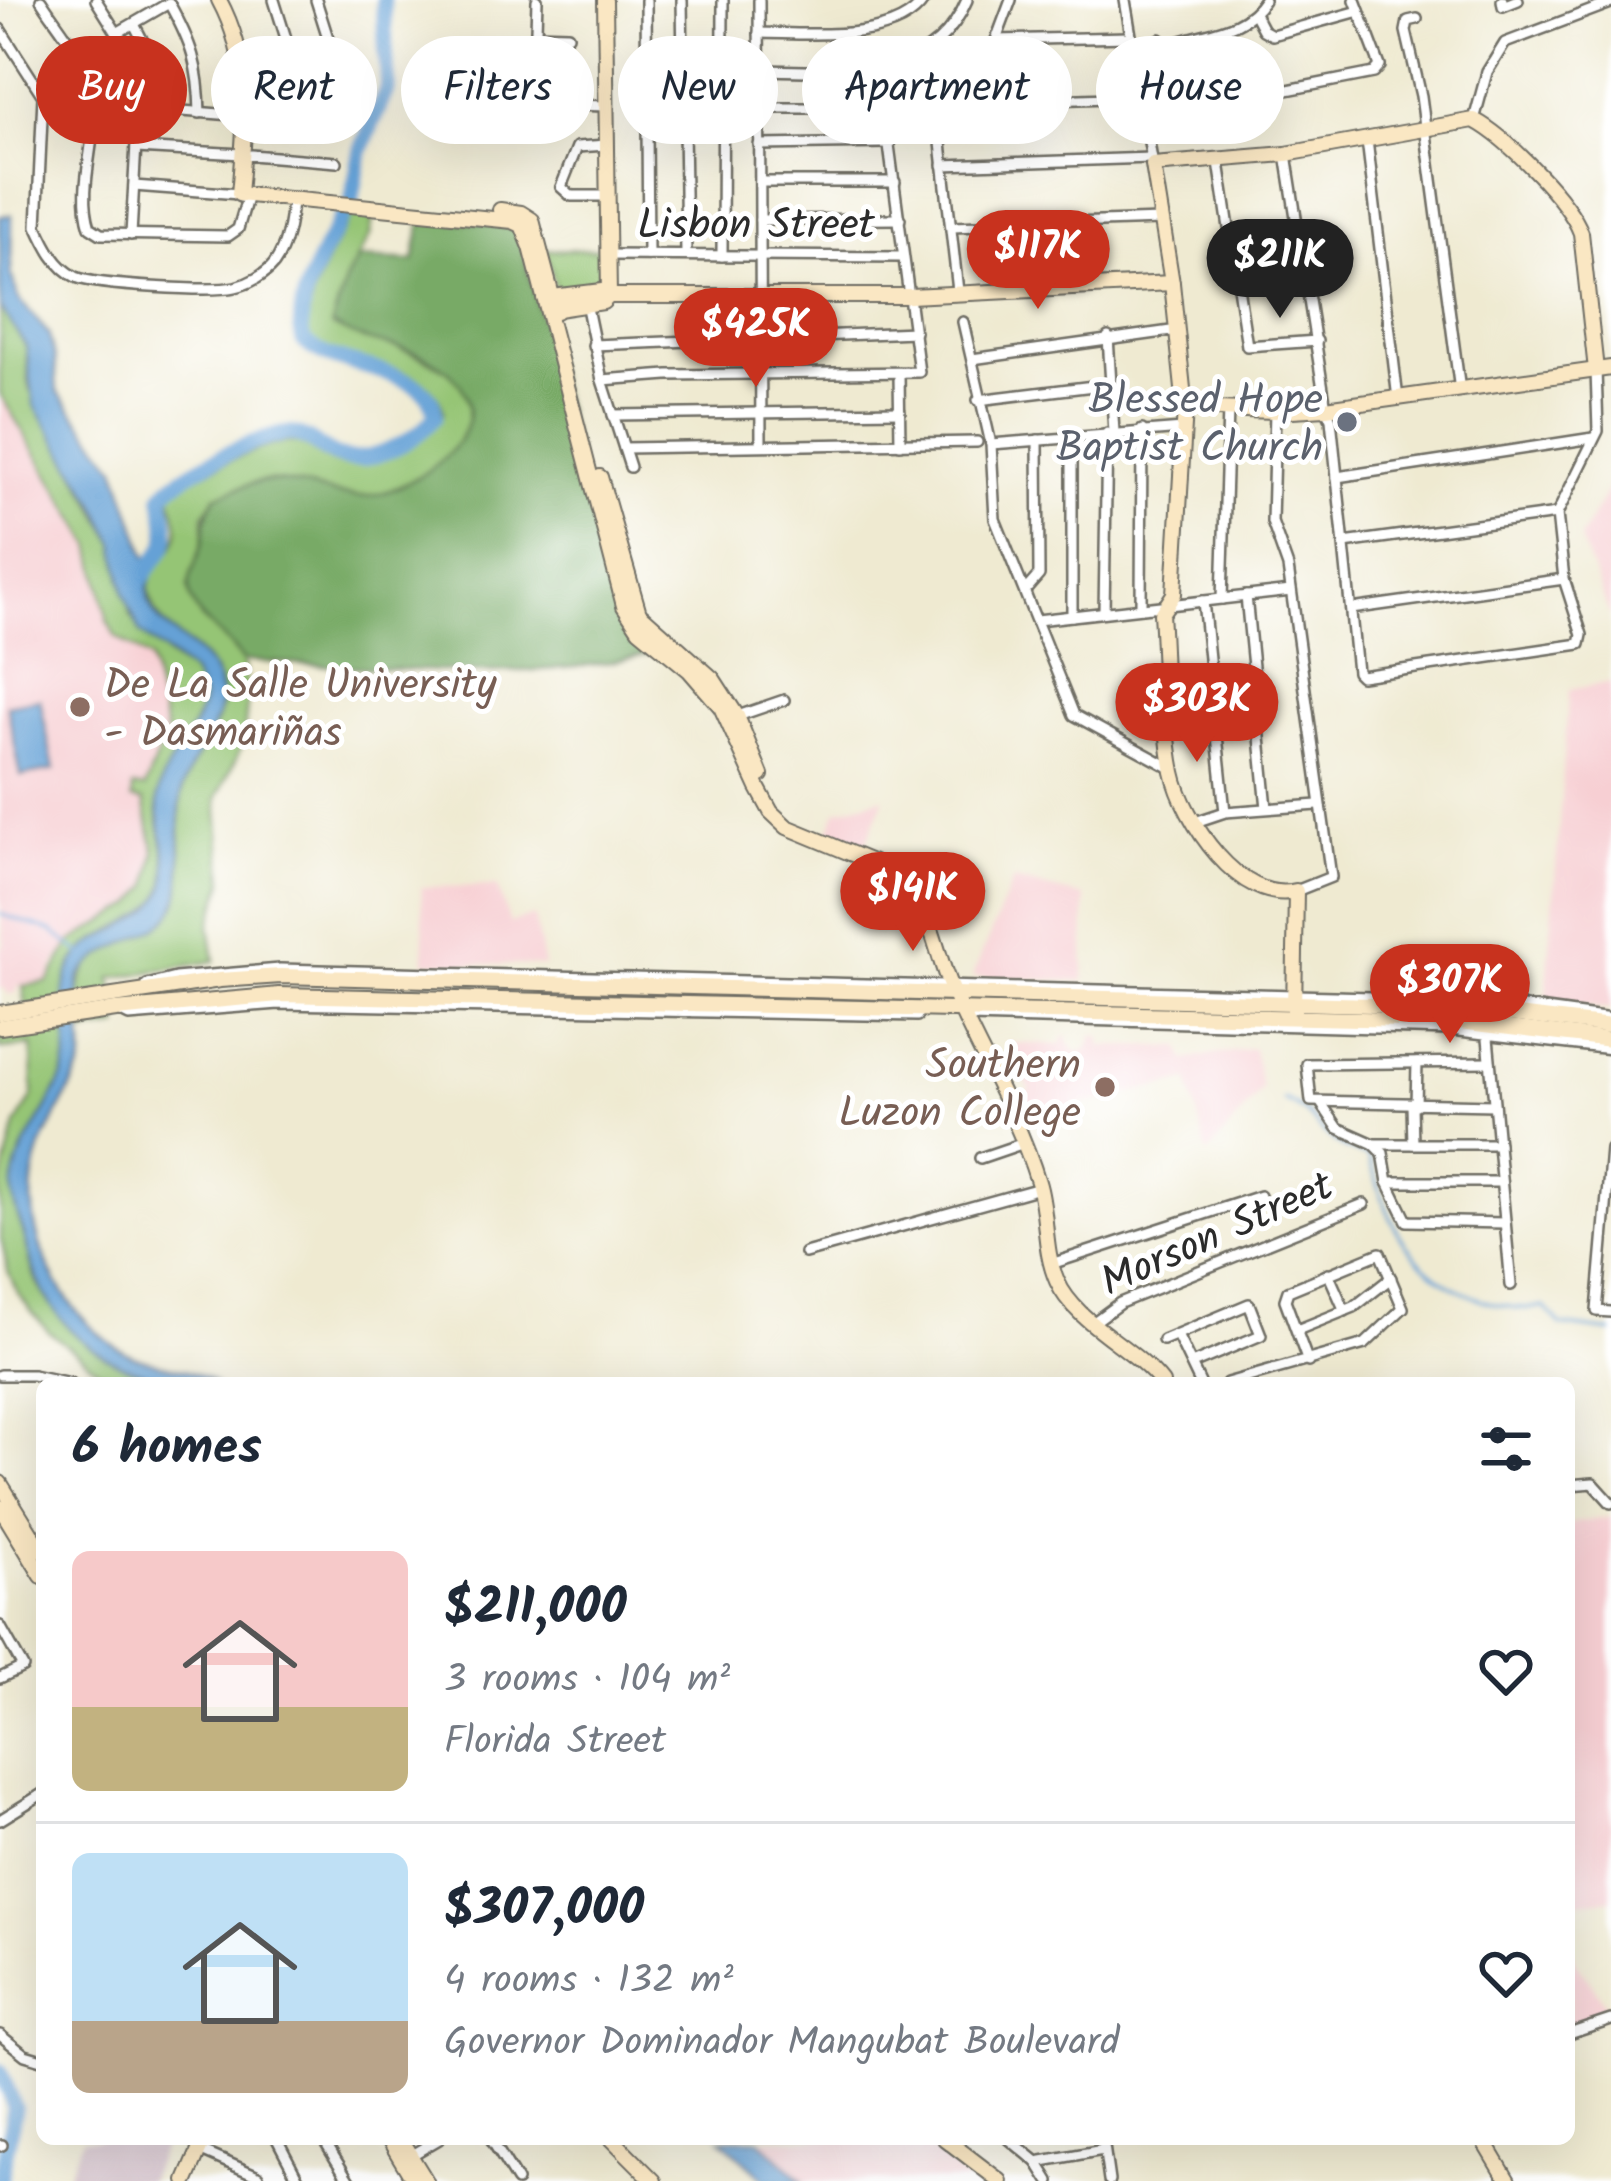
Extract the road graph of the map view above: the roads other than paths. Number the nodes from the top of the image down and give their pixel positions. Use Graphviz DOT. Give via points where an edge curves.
graph roads {
  1 [pos="41,0"];
  2 [pos="97,0"];
  3 [pos="219,0"];
  4 [pos="230,0"];
  5 [pos="274,0"];
  6 [pos="316,0"];
  7 [pos="537,0"];
  8 [pos="605,0"];
  9 [pos="646,0"];
  10 [pos="682,0"];
  11 [pos="723,0"];
  12 [pos="759,0"];
  13 [pos="924,0"];
  14 [pos="967,0"];
  15 [pos="1011,0"];
  16 [pos="1125,0"];
  17 [pos="1264,0"];
  18 [pos="1518,0"];
  19 [pos="172,2"];
  20 [pos="1611,2"];
  21 [pos="1502,3"];
  22 [pos="1357,6"];
  23 [pos="1255,15"];
  24 [pos="1418,19"];
  25 [pos="134,24"];
  26 [pos="0,28"];
  27 [pos="117,33"];
  28 [pos="759,33"];
  29 [pos="535,34"];
  30 [pos="568,35"];
  31 [pos="64,36"];
  32 [pos="118,36"];
  33 [pos="140,36"];
  34 [pos="234,36"];
  35 [pos="243,36"];
  36 [pos="285,36"];
  37 [pos="327,36"];
  38 [pos="945,36"];
  39 [pos="998,36"];
  40 [pos="1130,36"];
  41 [pos="594,106"];
  42 [pos="606,106"];
  43 [pos="187,112"];
  44 [pos="200,113"];
  45 [pos="211,114"];
  46 [pos="1474,120"];
  47 [pos="1425,129"];
  48 [pos="1367,140"];
  49 [pos="92,144"];
  50 [pos="136,144"];
  51 [pos="248,144"];
  52 [pos="824,144"];
  53 [pos="890,144"];
  54 [pos="941,144"];
  55 [pos="1149,144"];
  56 [pos="607,145"];
  57 [pos="759,145"];
  58 [pos="136,148"];
  59 [pos="247,154"];
  60 [pos="1286,154"];
  61 [pos="337,162"];
  62 [pos="1152,162"];
  63 [pos="1219,162"];
  64 [pos="943,166"];
  65 [pos="760,182"];
  66 [pos="895,182"];
  67 [pos="134,186"];
  68 [pos="243,195"];
  69 [pos="608,196"];
  70 [pos="292,201"];
  71 [pos="899,219"];
  72 [pos="760,220"];
  73 [pos="1161,220"];
  74 [pos="952,227"];
  75 [pos="131,236"];
  76 [pos="609,255"];
  77 [pos="648,255"];
  78 [pos="686,255"];
  79 [pos="722,256"];
  80 [pos="760,256"];
  81 [pos="903,256"];
  82 [pos="1172,283"];
  83 [pos="958,291"];
  84 [pos="609,296"];
  85 [pos="760,296"];
  86 [pos="910,296"];
  87 [pos="584,297"];
  88 [pos="549,304"];
  89 [pos="964,322"];
  90 [pos="1177,322"];
  91 [pos="915,332"];
  92 [pos="760,336"];
  93 [pos="1108,337"];
  94 [pos="1316,341"];
  95 [pos="593,345"];
  96 [pos="971,359"];
  97 [pos="1604,369"];
  98 [pos="899,374"];
  99 [pos="761,375"];
  100 [pos="602,380"];
  101 [pos="1110,383"];
  102 [pos="1460,391"];
  103 [pos="1398,399"];
  104 [pos="978,400"];
  105 [pos="1185,408"];
  106 [pos="1318,408"];
  107 [pos="1228,409"];
  108 [pos="899,411"];
  109 [pos="1275,411"];
  110 [pos="761,413"];
  111 [pos="613,415"];
  112 [pos="1183,429"];
  113 [pos="1142,430"];
  114 [pos="1111,433"];
  115 [pos="1072,436"];
  116 [pos="1593,438"];
  117 [pos="1039,440"];
  118 [pos="977,442"];
  119 [pos="900,444"];
  120 [pos="991,444"];
  121 [pos="761,446"];
  122 [pos="624,448"];
  123 [pos="629,467"];
  124 [pos="1337,477"];
  125 [pos="1557,514"];
  126 [pos="1344,544"];
  127 [pos="1564,579"];
  128 [pos="1025,591"];
  129 [pos="1291,591"];
  130 [pos="1246,596"];
  131 [pos="1222,598"];
  132 [pos="1203,601"];
  133 [pos="1168,605"];
  134 [pos="1141,608"];
  135 [pos="1351,609"];
  136 [pos="1104,612"];
  137 [pos="1072,616"];
  138 [pos="1037,620"];
  139 [pos="784,700"];
  140 [pos="732,718"];
  141 [pos="1172,769"];
  142 [pos="1318,805"];
  143 [pos="1267,808"];
  144 [pos="1226,812"];
  145 [pos="1195,822"];
  146 [pos="1293,892"];
  147 [pos="959,998"];
  148 [pos="1292,1003"];
  149 [pos="115,1004"];
  150 [pos="1465,1011"];
  151 [pos="0,1013"];
  152 [pos="28,1016"];
  153 [pos="1611,1022"];
  154 [pos="1540,1023"];
  155 [pos="0,1027"];
  156 [pos="1487,1028"];
  157 [pos="1611,1040"];
  158 [pos="1611,1049"];
  159 [pos="1490,1062"];
  160 [pos="1417,1064"];
  161 [pos="1321,1102"];
  162 [pos="1414,1105"];
  163 [pos="1494,1105"];
  164 [pos="1024,1143"];
  165 [pos="1374,1144"];
  166 [pos="1413,1144"];
  167 [pos="1498,1144"];
  168 [pos="1611,1149"];
  169 [pos="980,1158"];
  170 [pos="1388,1182"];
  171 [pos="1501,1182"];
  172 [pos="1040,1187"];
  173 [pos="1260,1196"];
  174 [pos="1364,1204"];
  175 [pos="1505,1222"];
  176 [pos="805,1253"];
  177 [pos="1051,1264"];
  178 [pos="1328,1273"];
  179 [pos="1391,1278"];
  180 [pos="1511,1285"];
  181 [pos="1345,1311"];
  182 [pos="1611,1312"];
  183 [pos="1094,1322"];
  184 [pos="1297,1330"];
  185 [pos="1177,1335"];
  186 [pos="1163,1340"];
  187 [pos="1308,1362"];
  188 [pos="1192,1364"];
  189 [pos="0,1376"];
  190 [pos="42,1377"];
  191 [pos="1155,1377"];
  192 [pos="1197,1377"];
  193 [pos="1250,1377"];
  194 [pos="0,1483"];
  195 [pos="1575,1484"];
  196 [pos="1611,1503"];
  197 [pos="0,1507"];
  198 [pos="31,1533"];
  199 [pos="1,1629"];
  200 [pos="0,1678"];
  201 [pos="36,1798"];
  202 [pos="0,1820"];
  203 [pos="1611,2020"];
  204 [pos="1575,2032"];
  205 [pos="0,2035"];
  206 [pos="36,2058"];
  207 [pos="201,2145"];
  208 [pos="280,2145"];
  209 [pos="327,2145"];
  210 [pos="393,2145"];
  211 [pos="404,2145"];
  212 [pos="429,2145"];
  213 [pos="495,2145"];
  214 [pos="618,2145"];
  215 [pos="953,2145"];
  216 [pos="1016,2145"];
  217 [pos="1103,2145"];
  218 [pos="1487,2145"];
  219 [pos="410,2156"];
  220 [pos="1036,2162"];
  221 [pos="245,2176"];
  222 [pos="186,2181"];
  223 [pos="260,2181"];
  224 [pos="299,2181"];
  225 [pos="349,2181"];
  226 [pos="414,2181"];
  227 [pos="426,2181"];
  228 [pos="517,2181"];
  229 [pos="654,2181"];
  230 [pos="1000,2181"];
  231 [pos="1048,2181"];
  232 [pos="1108,2181"];
  233 [pos="1508,2181"];
  1 -- 31 [label="street"];
  2 -- 27 [label="street"];
  3 -- 34 [label="street"];
  4 -- 35 [label="street"];
  5 -- 36 [label="street"];
  6 -- 37 [label="street"];
  7 -- 29 [label="street"];
  8 -- 42 [label="street"];
  9 -- 77 [label="street"];
  10 -- 78 [label="street"];
  11 -- 79 [label="street"];
  12 -- 28 [label="street"];
  13 -- 28 [label="street" via="908,17 853,33"];
  14 -- 38 [label="street"];
  15 -- 39 [label="street"];
  16 -- 40 [label="street"];
  17 -- 23 [label="street"];
  18 -- 21 [label="street"];
  19 -- 25 [label="street"];
  19 -- 44 [label="street" via="196,60"];
  20 -- 46 [label="street" via="1504,43"];
  22 -- 23 [label="street" via="1272,35"];
  22 -- 23 [label="street" via="1378,70 1206,106 1176,96 1164,42"];
  24 -- 47 [label="street" via="1406,32"];
  25 -- 27 [label="street"];
  25 -- 33 [label="street"];
  26 -- 70 [label="street" via="43,96 37,226 82,280 231,288 255,280 288,235"];
  27 -- 32 [label="street"];
  29 -- 30 [label="street"];
  41 -- 42 [label="street"];
  42 -- 56 [label="street"];
  43 -- 44 [label="street"];
  44 -- 45 [label="street"];
  46 -- 47 [label="street"];
  46 -- 97 [label="street" via="1574,214"];
  47 -- 48 [label="street"];
  47 -- 102 [label="street"];
  48 -- 60 [label="street"];
  48 -- 103 [label="street"];
  49 -- 75 [label="street" via="87,218 95,232"];
  50 -- 58 [label="street"];
  51 -- 59 [label="street"];
  52 -- 57 [label="street"];
  53 -- 66 [label="street"];
  54 -- 64 [label="street"];
  55 -- 62 [label="street"];
  56 -- 69 [label="street"];
  56 -- 69 [label="street" via="577,147 561,187 572,196"];
  57 -- 65 [label="street"];
  58 -- 59 [label="street"];
  58 -- 67 [label="street"];
  59 -- 61 [label="street"];
  59 -- 68 [label="street"];
  60 -- 63 [label="street"];
  60 -- 94 [label="street"];
  62 -- 63 [label="street"];
  62 -- 64 [label="street"];
  62 -- 73 [label="street"];
  63 -- 94 [label="street" via="1247,346"];
  64 -- 74 [label="street"];
  65 -- 66 [label="street"];
  65 -- 72 [label="street"];
  66 -- 71 [label="street"];
  67 -- 68 [label="street"];
  67 -- 75 [label="street"];
  68 -- 70 [label="street"];
  68 -- 75 [label="street" via="238,229 228,236"];
  69 -- 76 [label="street"];
  70 -- 88 [label="street" via="526,215 541,246"];
  71 -- 72 [label="street"];
  71 -- 81 [label="street"];
  72 -- 80 [label="street"];
  73 -- 74 [label="street"];
  73 -- 82 [label="street"];
  74 -- 83 [label="street"];
  76 -- 77 [label="street, Lisbon Street"];
  76 -- 84 [label="street"];
  77 -- 78 [label="street, Lisbon Street"];
  78 -- 79 [label="street, Lisbon Street"];
  79 -- 80 [label="street, Lisbon Street"];
  80 -- 81 [label="street, Lisbon Street"];
  80 -- 85 [label="street"];
  81 -- 86 [label="street"];
  82 -- 83 [label="street"];
  82 -- 90 [label="street"];
  83 -- 86 [label="street"];
  84 -- 85 [label="street"];
  84 -- 87 [label="street"];
  85 -- 86 [label="street"];
  85 -- 92 [label="street"];
  86 -- 91 [label="street"];
  87 -- 88 [label="street"];
  87 -- 95 [label="street"];
  88 -- 140 [label="street" via="632,601 646,624 713,679"];
  89 -- 96 [label="street"];
  90 -- 93 [label="street"];
  90 -- 105 [label="street"];
  91 -- 92 [label="street"];
  91 -- 98 [label="street" via="920,370"];
  92 -- 95 [label="street"];
  92 -- 99 [label="street"];
  93 -- 96 [label="street"];
  93 -- 101 [label="street"];
  94 -- 106 [label="street"];
  95 -- 100 [label="street"];
  96 -- 104 [label="street"];
  97 -- 102 [label="street"];
  97 -- 116 [label="street"];
  98 -- 99 [label="street"];
  98 -- 108 [label="street"];
  99 -- 100 [label="street"];
  99 -- 110 [label="street"];
  100 -- 111 [label="street"];
  101 -- 104 [label="street"];
  101 -- 114 [label="street"];
  102 -- 103 [label="street"];
  103 -- 106 [label="street"];
  104 -- 120 [label="street"];
  105 -- 107 [label="street"];
  105 -- 112 [label="street"];
  106 -- 109 [label="street"];
  106 -- 124 [label="street" via="1331,418"];
  107 -- 109 [label="street"];
  107 -- 131 [label="street"];
  108 -- 110 [label="street"];
  108 -- 119 [label="street"];
  109 -- 129 [label="street" via="1272,522"];
  110 -- 111 [label="street"];
  110 -- 121 [label="street"];
  111 -- 122 [label="street"];
  112 -- 113 [label="street"];
  112 -- 133 [label="street"];
  113 -- 114 [label="street"];
  113 -- 134 [label="street"];
  114 -- 115 [label="street"];
  114 -- 136 [label="street"];
  115 -- 117 [label="street"];
  115 -- 137 [label="street"];
  116 -- 124 [label="street"];
  116 -- 125 [label="street"];
  117 -- 120 [label="street"];
  117 -- 128 [label="street" via="1039,575"];
  118 -- 119 [label="street"];
  119 -- 121 [label="street"];
  120 -- 128 [label="street" via="995,519"];
  121 -- 122 [label="street"];
  122 -- 123 [label="street"];
  124 -- 126 [label="street"];
  125 -- 126 [label="street"];
  125 -- 127 [label="street"];
  126 -- 135 [label="street"];
  127 -- 135 [label="street"];
  127 -- 135 [label="street" via="1582,635 1577,645 1367,677 1357,672"];
  128 -- 138 [label="street"];
  129 -- 130 [label="street"];
  129 -- 142 [label="street"];
  130 -- 131 [label="street"];
  130 -- 143 [label="street"];
  131 -- 132 [label="street"];
  132 -- 133 [label="street"];
  132 -- 144 [label="street"];
  133 -- 134 [label="street"];
  133 -- 141 [label="street" via="1161,614"];
  134 -- 136 [label="street"];
  136 -- 137 [label="street"];
  137 -- 138 [label="street"];
  138 -- 141 [label="street" via="1074,715"];
  139 -- 140 [label="street"];
  140 -- 147 [label="street" via="777,819 908,882"];
  141 -- 145 [label="street"];
  142 -- 143 [label="street"];
  142 -- 146 [label="street" via="1331,877"];
  143 -- 144 [label="street"];
  144 -- 145 [label="street"];
  145 -- 146 [label="street" via="1243,880 1270,893"];
  146 -- 148 [label="street"];
  147 -- 148 [label="street"];
  147 -- 148 [label="street"];
  147 -- 149 [label="street" via="280,995"];
  147 -- 149 [label="street" via="279,1004 129,1016"];
  147 -- 149 [label="street" via="280,969 166,979"];
  147 -- 156 [label="street"];
  147 -- 164 [label="street"];
  148 -- 150 [label="street"];
  148 -- 150 [label="street"];
  149 -- 152 [label="street"];
  150 -- 153 [label="street"];
  150 -- 154 [label="street"];
  150 -- 156 [label="street"];
  151 -- 152 [label="street"];
  152 -- 155 [label="street"];
  153 -- 154 [label="street"];
  154 -- 156 [label="street"];
  154 -- 157 [label="street"];
  156 -- 158 [label="street"];
  156 -- 159 [label="street"];
  159 -- 160 [label="street"];
  159 -- 163 [label="street"];
  160 -- 161 [label="street" via="1307,1064 1311,1101"];
  160 -- 162 [label="street"];
  161 -- 162 [label="street"];
  161 -- 165 [label="street" via="1338,1128"];
  162 -- 163 [label="street"];
  162 -- 166 [label="street"];
  163 -- 167 [label="street"];
  164 -- 169 [label="street"];
  164 -- 172 [label="street"];
  165 -- 166 [label="street"];
  165 -- 170 [label="street"];
  166 -- 167 [label="street"];
  167 -- 171 [label="street"];
  168 -- 182 [label="street" via="1597,1311"];
  170 -- 171 [label="street"];
  170 -- 175 [label="street" via="1408,1221"];
  171 -- 175 [label="street"];
  172 -- 176 [label="street"];
  172 -- 177 [label="street"];
  173 -- 177 [label="street"];
  174 -- 183 [label="street, Morson Street" via="1120,1303"];
  175 -- 180 [label="street"];
  177 -- 183 [label="street" via="1072,1307"];
  178 -- 179 [label="street" via="1380,1253"];
  178 -- 181 [label="street"];
  178 -- 184 [label="street" via="1288,1291"];
  179 -- 181 [label="street"];
  179 -- 187 [label="street" via="1403,1310 1366,1344"];
  181 -- 184 [label="street"];
  183 -- 191 [label="street"];
  184 -- 187 [label="street"];
  185 -- 186 [label="street"];
  185 -- 188 [label="street"];
  185 -- 188 [label="street" via="1249,1304 1261,1335"];
  187 -- 193 [label="street"];
  188 -- 192 [label="street"];
  189 -- 190 [label="street"];
  194 -- 198 [label="street"];
  195 -- 196 [label="street" via="1602,1490"];
  197 -- 198 [label="street"];
  199 -- 200 [label="street" via="23,1667"];
  201 -- 202 [label="street"];
  203 -- 204 [label="street"];
  205 -- 206 [label="street"];
  207 -- 221 [label="street"];
  207 -- 222 [label="street"];
  208 -- 224 [label="street"];
  209 -- 225 [label="street"];
  210 -- 226 [label="street"];
  211 -- 219 [label="street"];
  212 -- 219 [label="street"];
  213 -- 228 [label="street"];
  214 -- 229 [label="street"];
  215 -- 230 [label="street"];
  216 -- 220 [label="street"];
  217 -- 220 [label="street"];
  217 -- 232 [label="street"];
  218 -- 233 [label="street"];
  219 -- 227 [label="street"];
  220 -- 231 [label="street"];
  221 -- 223 [label="street"];
}
